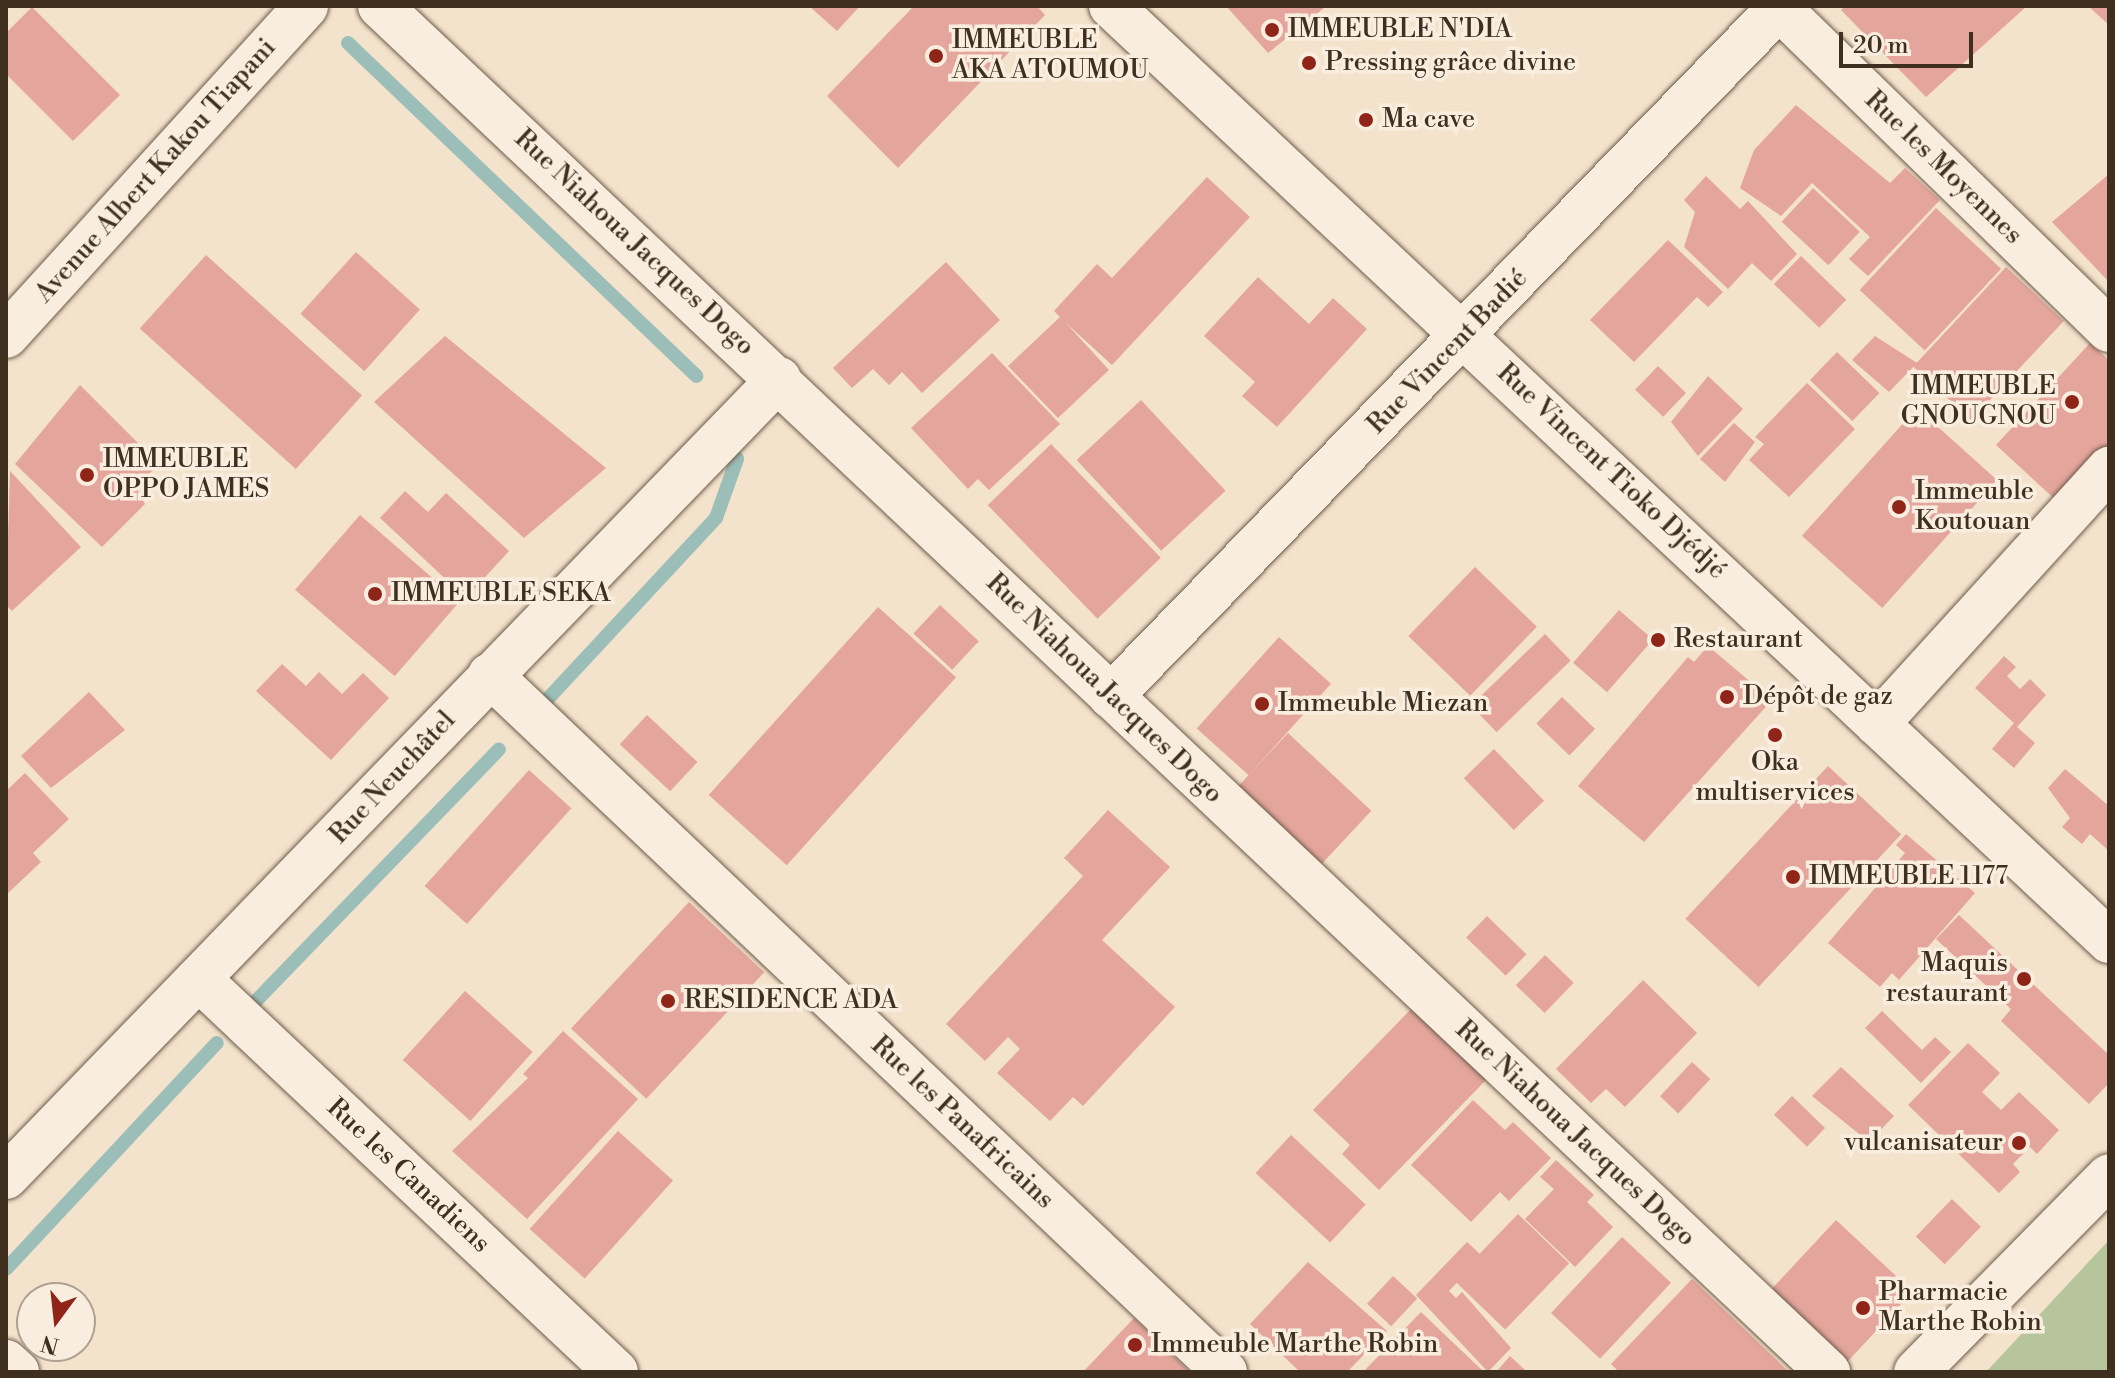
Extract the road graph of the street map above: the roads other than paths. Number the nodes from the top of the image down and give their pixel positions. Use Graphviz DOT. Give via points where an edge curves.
graph roads {
  1 [pos="306,6"];
  2 [pos="380,6"];
  3 [pos="1111,6"];
  4 [pos="1779,7"];
  5 [pos="2109,330"];
  6 [pos="1466,335"];
  7 [pos="6,336"];
  8 [pos="779,379"];
  9 [pos="2109,469"];
  10 [pos="490,675"];
  11 [pos="1111,696"];
  12 [pos="1877,724"];
  13 [pos="2109,941"];
  14 [pos="201,981"];
  15 [pos="2109,1176"];
  16 [pos="6,1177"];
  17 [pos="6,1362"];
  18 [pos="17,1372"];
  19 [pos="616,1372"];
  20 [pos="1225,1372"];
  21 [pos="1828,1372"];
  22 [pos="1916,1372"];
  1 -- 7 [label="street, Avenue Albert Kakou Tiapani"];
  2 -- 8 [label="street, Rue Niahoua Jacques Dogo"];
  3 -- 6 [label="street, Rue Vincent Tioko Djédjé"];
  4 -- 5 [label="street, Rue les Moyennes"];
  4 -- 6 [label="street, Rue Vincent Badié"];
  6 -- 11 [label="street, Rue Vincent Badié"];
  6 -- 12 [label="street, Rue Vincent Tioko Djédjé"];
  8 -- 10 [label="street, Rue Neuchâtel"];
  8 -- 11 [label="street, Rue Niahoua Jacques Dogo"];
  9 -- 12 [label="street"];
  10 -- 14 [label="street, Rue Neuchâtel"];
  10 -- 20 [label="street, Rue les Panafricains"];
  11 -- 21 [label="street, Rue Niahoua Jacques Dogo"];
  12 -- 13 [label="street, Rue Vincent Tioko Djédjé"];
  14 -- 16 [label="street, Rue Neuchâtel"];
  14 -- 19 [label="street, Rue les Canadiens"];
  15 -- 22 [label="street"];
  17 -- 18 [label="street"];
}
